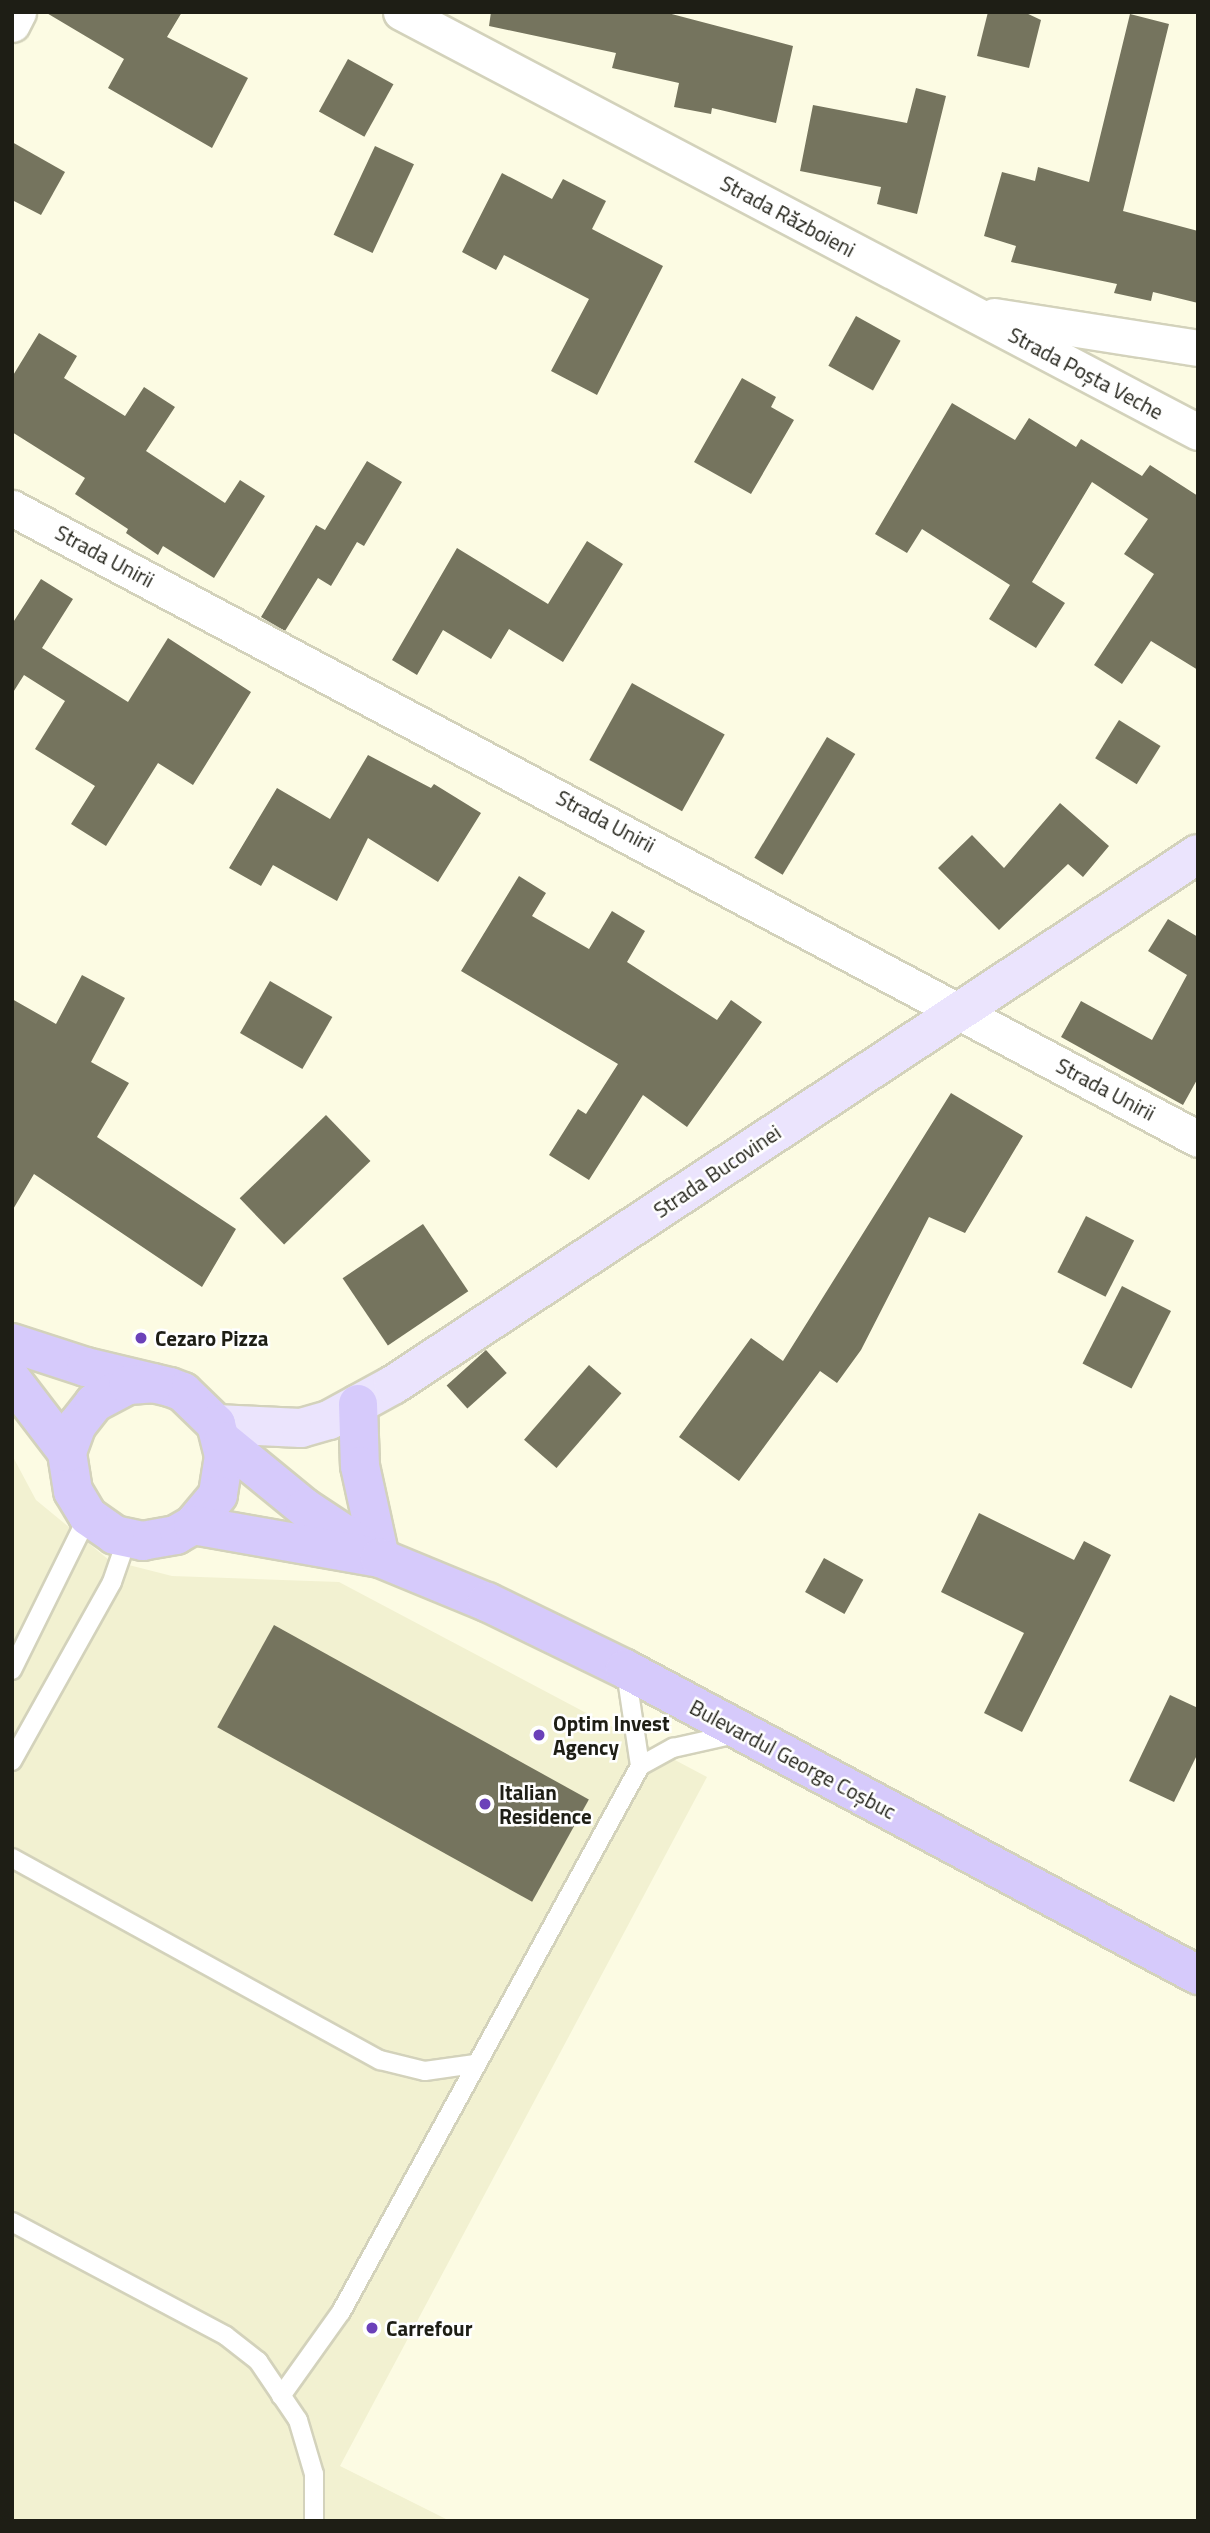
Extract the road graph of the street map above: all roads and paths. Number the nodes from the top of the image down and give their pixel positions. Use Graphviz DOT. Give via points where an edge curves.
graph roads {
  1 [pos="18,12"];
  2 [pos="401,12"];
  3 [pos="12,24"];
  4 [pos="974,314"];
  5 [pos="1198,348"];
  6 [pos="1198,432"];
  7 [pos="12,508"];
  8 [pos="1198,853"];
  9 [pos="957,1010"];
  10 [pos="1198,1139"];
  11 [pos="12,1343"];
  12 [pos="12,1380"];
  13 [pos="155,1383"];
  14 [pos="358,1404"];
  15 [pos="219,1432"];
  16 [pos="67,1452"];
  17 [pos="88,1516"];
  18 [pos="193,1525"];
  19 [pos="127,1539"];
  20 [pos="380,1558"];
  21 [pos="625,1669"];
  22 [pos="12,1670"];
  23 [pos="744,1733"];
  24 [pos="12,1761"];
  25 [pos="640,1766"];
  26 [pos="12,1858"];
  27 [pos="1198,1975"];
  28 [pos="474,2064"];
  29 [pos="12,2222"];
  30 [pos="281,2396"];
  31 [pos="314,2521"];
  1 -- 3 [label="street"];
  2 -- 4 [label="street, Strada Războieni"];
  4 -- 5 [label="street, Strada Războieni"];
  4 -- 6 [label="street, Strada Poșta Veche"];
  7 -- 9 [label="street, Strada Unirii"];
  8 -- 9 [label="street, Strada Bucovinei"];
  9 -- 10 [label="street, Strada Unirii"];
  9 -- 14 [label="street, Strada Bucovinei" via="426,1365"];
  11 -- 13 [label="main road, Bulevardul George Coșbuc"];
  12 -- 16 [label="main road"];
  13 -- 15 [label="main road, Bulevardul George Coșbuc" via="183,1392"];
  13 -- 16 [label="main road" via="128,1385 94,1403 77,1425"];
  14 -- 15 [label="street, Strada Bucovinei" via="301,1427"];
  14 -- 20 [label="main road" via="360,1466"];
  15 -- 18 [label="main road" via="225,1473 218,1496"];
  15 -- 20 [label="main road, Bulevardul George Coșbuc" via="305,1508"];
  16 -- 17 [label="main road" via="73,1491"];
  17 -- 19 [label="main road"];
  17 -- 22 [label="lane"];
  18 -- 19 [label="main road" via="158,1541"];
  18 -- 20 [label="main road, Bulevardul George Coșbuc"];
  19 -- 24 [label="lane" via="112,1582"];
  20 -- 21 [label="main road, Bulevardul George Coșbuc" via="487,1602"];
  21 -- 23 [label="main road, Bulevardul George Coșbuc"];
  21 -- 25 [label="lane"];
  23 -- 25 [label="lane" via="704,1739"];
  23 -- 27 [label="main road, Bulevardul George Coșbuc"];
  25 -- 28 [label="lane"];
  26 -- 28 [label="lane" via="380,2060 425,2071"];
  28 -- 30 [label="lane" via="341,2312"];
  29 -- 30 [label="lane" via="226,2336 258,2361"];
  30 -- 31 [label="lane" via="298,2420 314,2474"];
}
